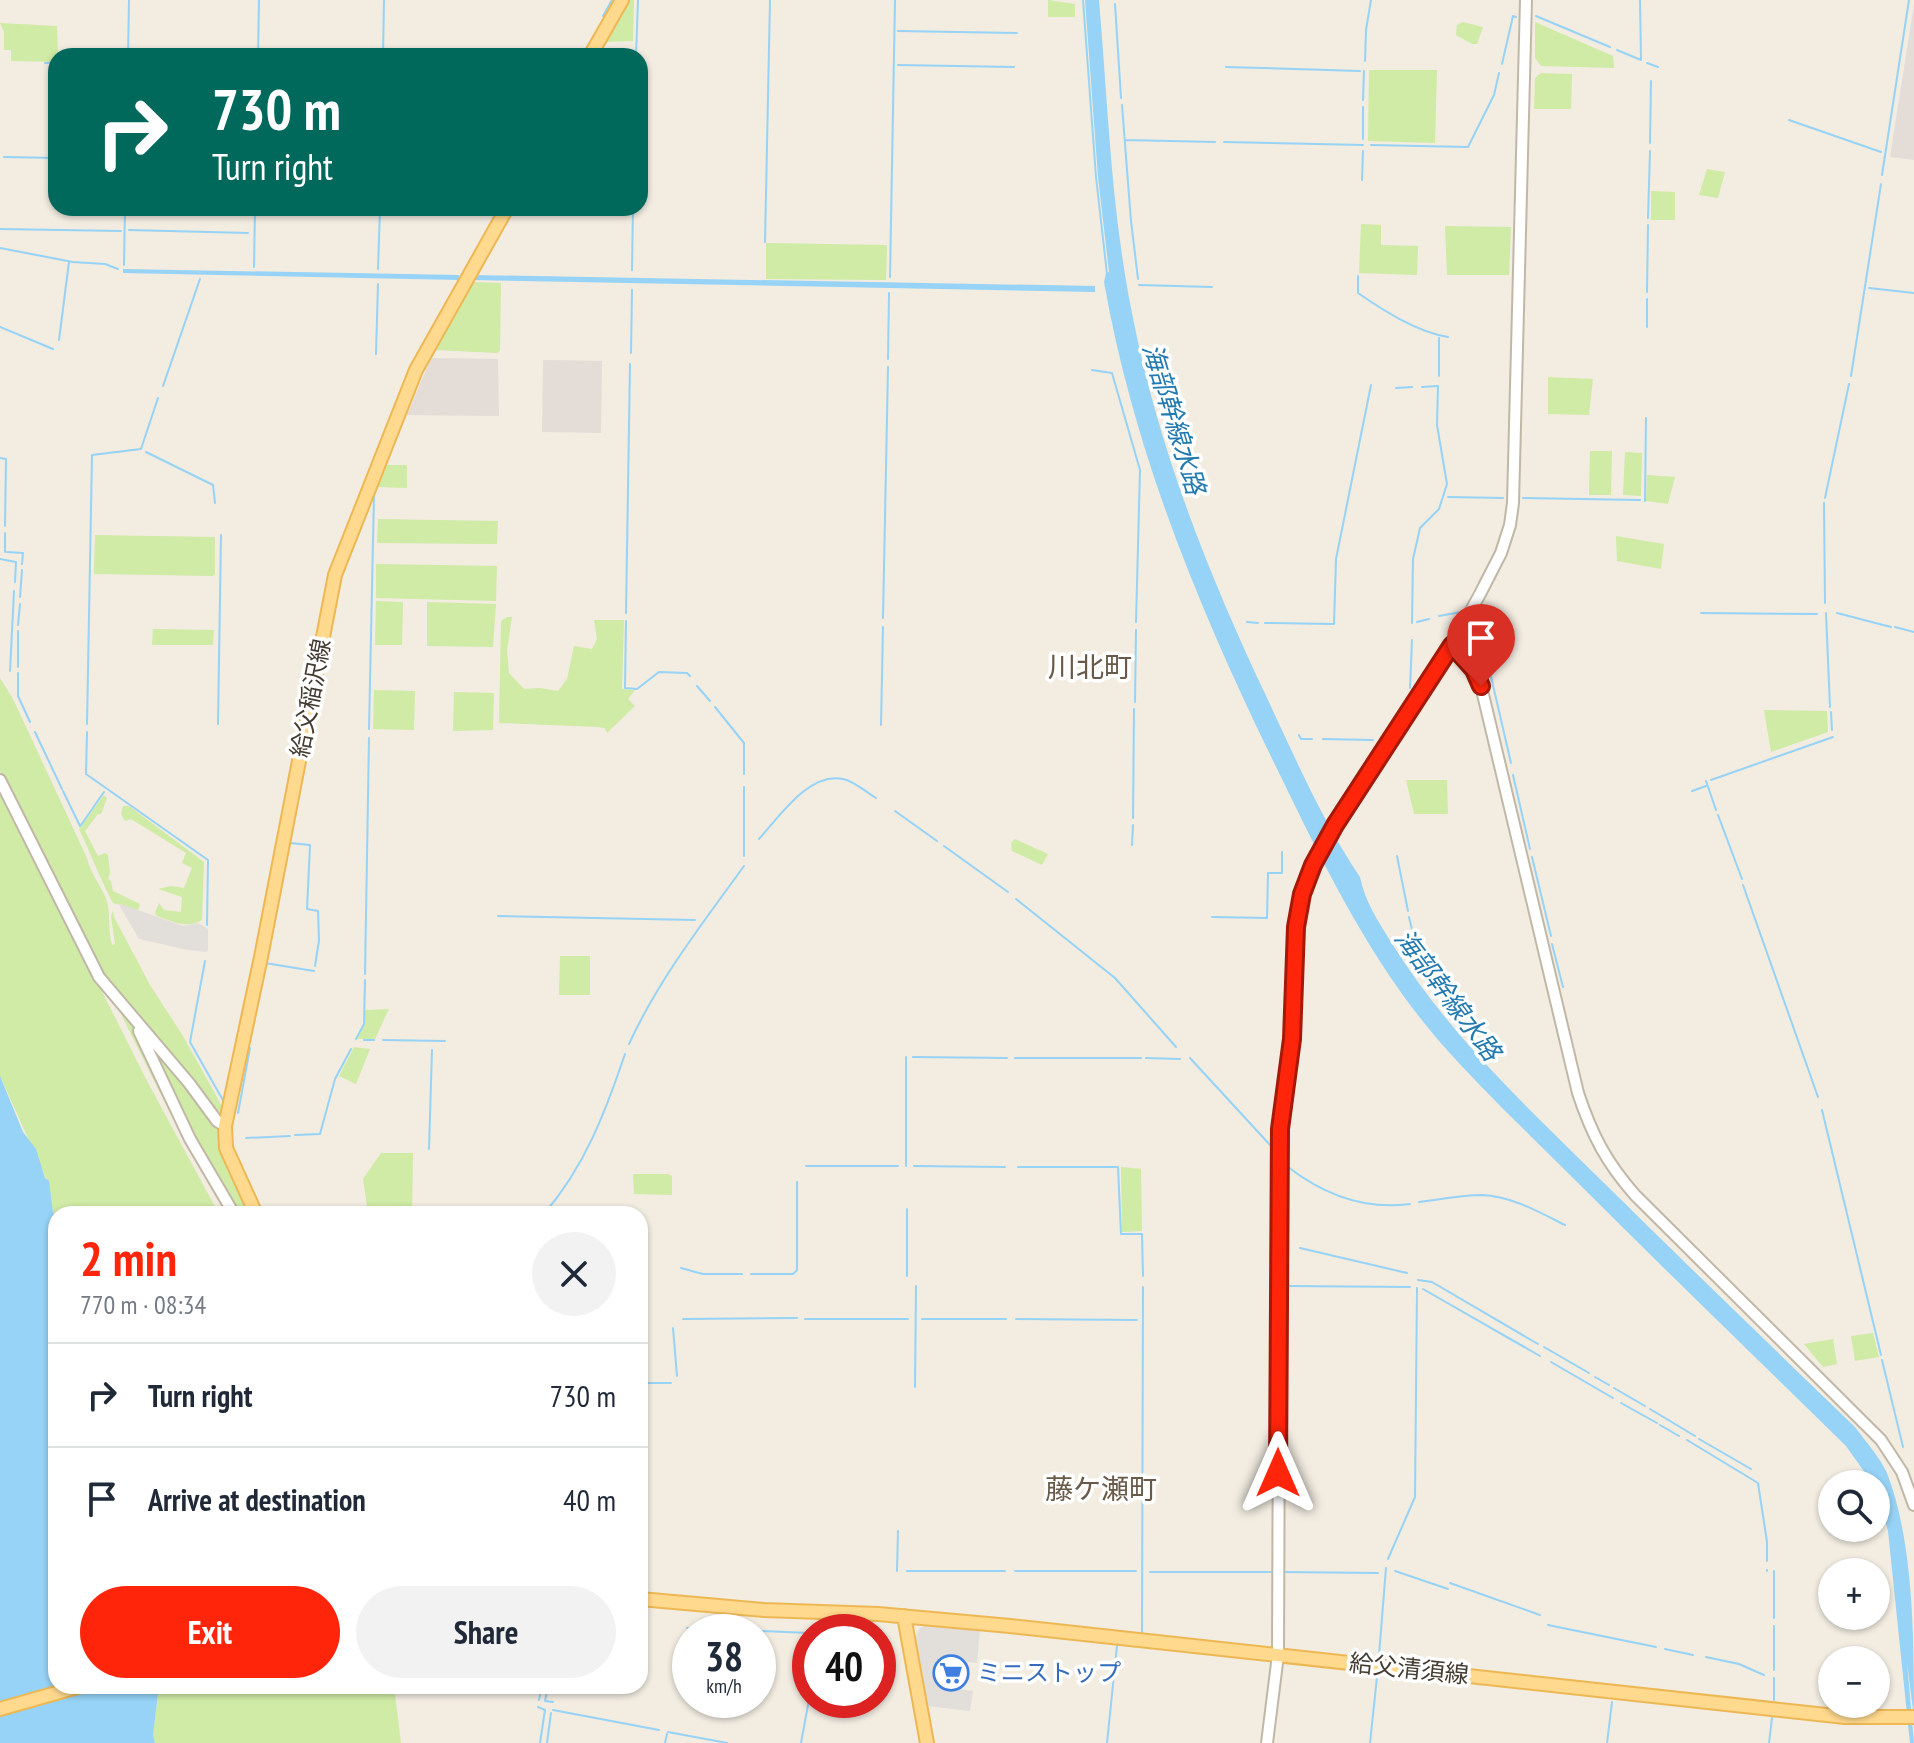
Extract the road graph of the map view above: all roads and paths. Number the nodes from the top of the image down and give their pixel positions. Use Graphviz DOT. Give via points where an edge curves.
graph roads {
  1 [pos="622,0"];
  2 [pos="1526,0"];
  3 [pos="595,48"];
  4 [pos="503,216"];
  5 [pos="1452,645"];
  6 [pos="0,780"];
  7 [pos="133,1018"];
  8 [pos="225,1126"];
  9 [pos="229,1206"];
  10 [pos="252,1206"];
  11 [pos="1914,1505"];
  12 [pos="648,1600"];
  13 [pos="904,1616"];
  14 [pos="1278,1655"];
  15 [pos="53,1694"];
  16 [pos="0,1709"];
  17 [pos="1909,1717"];
  18 [pos="927,1743"];
  19 [pos="1267,1743"];
  1 -- 3 [label="main road"];
  2 -- 5 [label="street" via="1513,503 1501,553"];
  4 -- 8 [label="main road, 給父稲沢線" via="416,370 335,575"];
  5 -- 11 [label="street" via="1481,686 1591,1133 1635,1195 1881,1440 1902,1472"];
  5 -- 14 [label="street" via="1335,825 1313,865 1296,927 1292,1039 1280,1129"];
  6 -- 7 [label="street" via="99,977"];
  7 -- 8 [label="street"];
  7 -- 9 [label="street" via="190,1139"];
  8 -- 10 [label="main road, 給父稲沢線" via="226,1148"];
  12 -- 13 [label="main road, 給父清須線"];
  13 -- 14 [label="main road, 給父清須線"];
  13 -- 18 [label="main road"];
  14 -- 17 [label="main road, 給父清須線" via="1845,1717"];
  14 -- 19 [label="street"];
  15 -- 16 [label="main road"];
}
